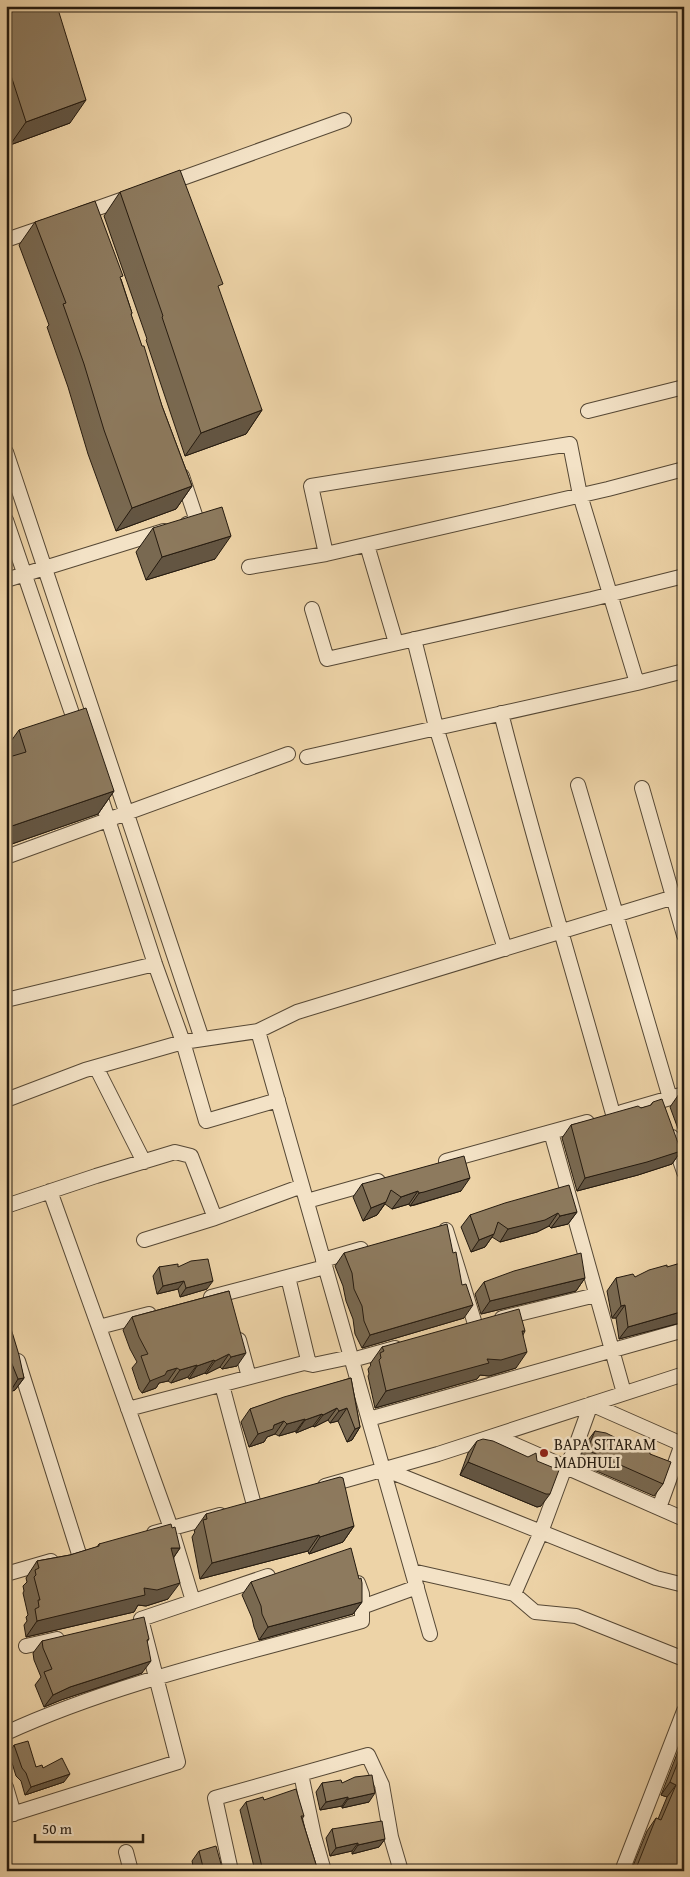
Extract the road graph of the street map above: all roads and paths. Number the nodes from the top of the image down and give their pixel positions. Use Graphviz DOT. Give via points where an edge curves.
graph roads {
  1 [pos="344,120"];
  2 [pos="6,240"];
  3 [pos="684,387"];
  4 [pos="588,411"];
  5 [pos="6,452"];
  6 [pos="178,464"];
  7 [pos="684,469"];
  8 [pos="580,496"];
  9 [pos="6,520"];
  10 [pos="367,544"];
  11 [pos="326,554"];
  12 [pos="250,567"];
  13 [pos="44,568"];
  14 [pos="24,574"];
  15 [pos="684,576"];
  16 [pos="6,580"];
  17 [pos="609,595"];
  18 [pos="312,609"];
  19 [pos="414,639"];
  20 [pos="396,643"];
  21 [pos="684,671"];
  22 [pos="637,683"];
  23 [pos="501,713"];
  24 [pos="436,727"];
  25 [pos="84,747"];
  26 [pos="288,754"];
  27 [pos="308,757"];
  28 [pos="93,775"];
  29 [pos="578,785"];
  30 [pos="642,788"];
  31 [pos="127,814"];
  32 [pos="109,820"];
  33 [pos="6,857"];
  34 [pos="678,896"];
  35 [pos="617,915"];
  36 [pos="562,932"];
  37 [pos="684,935"];
  38 [pos="505,949"];
  39 [pos="155,964"];
  40 [pos="6,1000"];
  41 [pos="258,1031"];
  42 [pos="202,1039"];
  43 [pos="183,1042"];
  44 [pos="96,1067"];
  45 [pos="684,1094"];
  46 [pos="6,1100"];
  47 [pos="278,1100"];
  48 [pos="664,1103"];
  49 [pos="613,1114"];
  50 [pos="668,1128"];
  51 [pos="551,1132"];
  52 [pos="144,1162"];
  53 [pos="429,1166"];
  54 [pos="684,1172"];
  55 [pos="391,1177"];
  56 [pos="302,1186"];
  57 [pos="50,1191"];
  58 [pos="306,1201"];
  59 [pos="6,1206"];
  60 [pos="215,1218"];
  61 [pos="436,1228"];
  62 [pos="144,1240"];
  63 [pos="370,1247"];
  64 [pos="324,1264"];
  65 [pos="288,1277"];
  66 [pos="596,1295"];
  67 [pos="198,1301"];
  68 [pos="162,1310"];
  69 [pos="99,1327"];
  70 [pos="684,1330"];
  71 [pos="236,1331"];
  72 [pos="409,1344"];
  73 [pos="612,1350"];
  74 [pos="15,1351"];
  75 [pos="352,1359"];
  76 [pos="309,1364"];
  77 [pos="684,1374"];
  78 [pos="249,1377"];
  79 [pos="222,1385"];
  80 [pos="624,1393"];
  81 [pos="591,1404"];
  82 [pos="128,1409"];
  83 [pos="369,1418"];
  84 [pos="495,1436"];
  85 [pos="683,1445"];
  86 [pos="565,1467"];
  87 [pos="384,1470"];
  88 [pos="309,1490"];
  89 [pos="659,1508"];
  90 [pos="684,1519"];
  91 [pos="171,1528"];
  92 [pos="541,1532"];
  93 [pos="143,1536"];
  94 [pos="354,1568"];
  95 [pos="284,1571"];
  96 [pos="412,1571"];
  97 [pos="6,1574"];
  98 [pos="684,1585"];
  99 [pos="417,1586"];
  100 [pos="514,1594"];
  101 [pos="193,1601"];
  102 [pos="362,1607"];
  103 [pos="430,1634"];
  104 [pos="74,1635"];
  105 [pos="26,1646"];
  106 [pos="684,1659"];
  107 [pos="156,1679"];
  108 [pos="684,1711"];
  109 [pos="6,1733"];
  110 [pos="301,1774"];
  111 [pos="6,1787"];
  112 [pos="10,1815"];
  113 [pos="126,1852"];
  114 [pos="131,1871"];
  115 [pos="231,1871"];
  116 [pos="324,1871"];
  117 [pos="401,1871"];
  118 [pos="622,1871"];
  1 -- 2 [label="street" via="95,214 63,220"];
  3 -- 4 [label="street"];
  5 -- 13 [label="street"];
  6 -- 13 [label="street" via="197,521"];
  7 -- 8 [label="street"];
  8 -- 10 [label="street"];
  8 -- 11 [label="street" via="570,444 311,486"];
  8 -- 17 [label="street"];
  9 -- 14 [label="street"];
  10 -- 11 [label="street"];
  10 -- 20 [label="street"];
  11 -- 12 [label="street"];
  13 -- 14 [label="street"];
  13 -- 31 [label="street"];
  14 -- 16 [label="street"];
  14 -- 25 [label="street"];
  15 -- 17 [label="street"];
  17 -- 19 [label="street"];
  17 -- 22 [label="street"];
  18 -- 20 [label="street" via="327,659"];
  19 -- 20 [label="street"];
  19 -- 24 [label="street"];
  21 -- 22 [label="street"];
  22 -- 23 [label="street"];
  23 -- 24 [label="street"];
  23 -- 36 [label="street"];
  24 -- 27 [label="street"];
  24 -- 38 [label="street"];
  26 -- 31 [label="street"];
  28 -- 32 [label="street"];
  29 -- 35 [label="street"];
  30 -- 34 [label="street"];
  31 -- 32 [label="street"];
  31 -- 42 [label="street"];
  32 -- 33 [label="street"];
  32 -- 39 [label="street"];
  34 -- 35 [label="street"];
  34 -- 37 [label="street"];
  35 -- 36 [label="street"];
  35 -- 48 [label="street"];
  36 -- 38 [label="street"];
  36 -- 49 [label="street"];
  38 -- 41 [label="street" via="297,1012"];
  39 -- 40 [label="street"];
  39 -- 43 [label="street"];
  41 -- 42 [label="street"];
  41 -- 47 [label="street"];
  42 -- 43 [label="street"];
  43 -- 44 [label="street"];
  43 -- 47 [label="street" via="206,1121"];
  44 -- 46 [label="street"];
  44 -- 52 [label="street"];
  45 -- 48 [label="street"];
  47 -- 56 [label="street"];
  48 -- 49 [label="street"];
  49 -- 51 [label="street"];
  50 -- 54 [label="street"];
  51 -- 53 [label="street"];
  51 -- 66 [label="street"];
  52 -- 57 [label="street"];
  52 -- 60 [label="street" via="176,1152 191,1156"];
  55 -- 58 [label="street"];
  56 -- 58 [label="street"];
  56 -- 60 [label="street"];
  57 -- 59 [label="street"];
  57 -- 69 [label="street"];
  58 -- 64 [label="street"];
  60 -- 62 [label="street"];
  61 -- 66 [label="street" via="445,1226 471,1326"];
  63 -- 64 [label="street"];
  64 -- 65 [label="street"];
  64 -- 75 [label="street"];
  65 -- 67 [label="street" via="227,1298"];
  65 -- 76 [label="street"];
  66 -- 73 [label="street"];
  68 -- 69 [label="street"];
  69 -- 82 [label="street"];
  70 -- 73 [label="street"];
  71 -- 78 [label="street"];
  72 -- 75 [label="street"];
  73 -- 80 [label="street"];
  73 -- 83 [label="street"];
  74 -- 97 [label="street" via="74,1555"];
  75 -- 76 [label="street"];
  75 -- 83 [label="street"];
  76 -- 78 [label="street"];
  77 -- 80 [label="street"];
  78 -- 79 [label="street"];
  79 -- 82 [label="street"];
  79 -- 91 [label="street" via="249,1507"];
  80 -- 81 [label="street"];
  81 -- 84 [label="street"];
  81 -- 85 [label="street"];
  81 -- 86 [label="street"];
  82 -- 91 [label="street"];
  83 -- 87 [label="street"];
  84 -- 86 [label="street"];
  84 -- 87 [label="street"];
  85 -- 89 [label="street"];
  86 -- 89 [label="street"];
  86 -- 92 [label="street"];
  87 -- 88 [label="street"];
  87 -- 92 [label="street"];
  87 -- 96 [label="street"];
  89 -- 90 [label="street"];
  91 -- 93 [label="street"];
  91 -- 101 [label="street"];
  92 -- 98 [label="street" via="656,1578"];
  92 -- 100 [label="street"];
  94 -- 102 [label="street" via="362,1594"];
  95 -- 101 [label="street"];
  96 -- 99 [label="street"];
  96 -- 100 [label="street"];
  99 -- 102 [label="street"];
  99 -- 103 [label="street"];
  100 -- 106 [label="street" via="534,1612 576,1616"];
  101 -- 107 [label="street" via="136,1620"];
  102 -- 107 [label="street" via="362,1620"];
  104 -- 105 [label="street"];
  107 -- 109 [label="street" via="48,1714"];
  107 -- 112 [label="street" via="178,1762"];
  108 -- 118 [label="street"];
  110 -- 115 [label="street" via="215,1798"];
  110 -- 116 [label="street"];
  110 -- 117 [label="street" via="368,1755 382,1785"];
  111 -- 112 [label="street"];
  113 -- 114 [label="street"];
}
